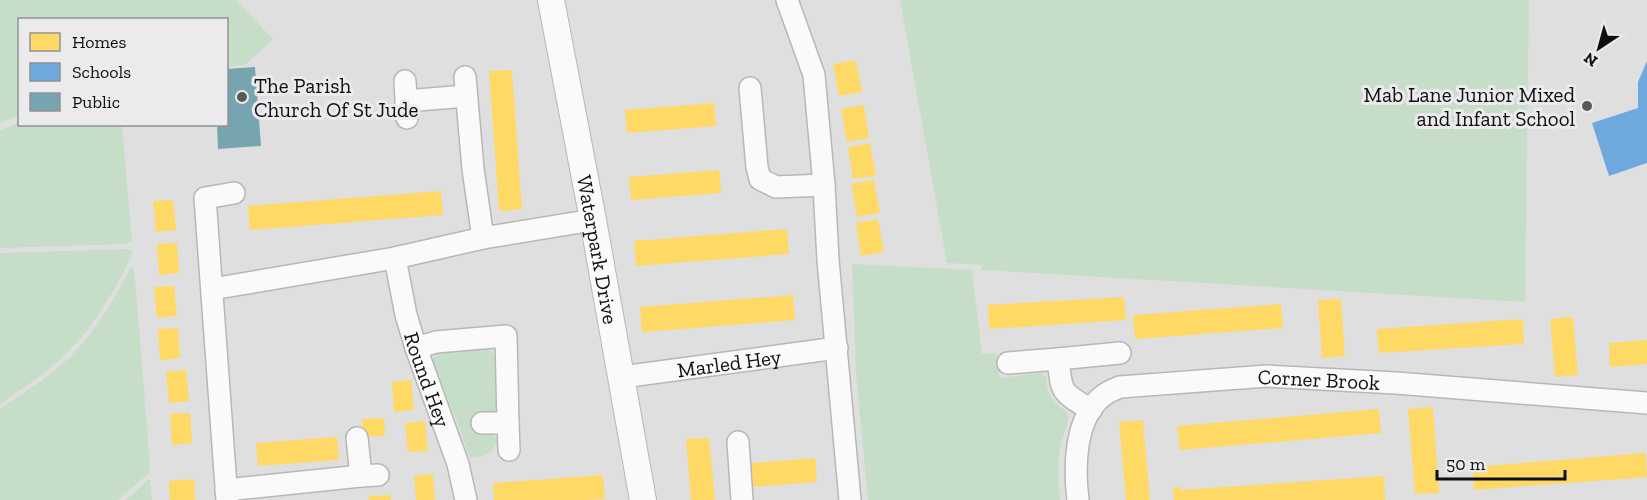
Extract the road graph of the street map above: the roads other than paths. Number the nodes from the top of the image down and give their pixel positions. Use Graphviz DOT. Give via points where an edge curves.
graph roads {
  1 [pos="550,0"];
  2 [pos="787,0"];
  3 [pos="750,88"];
  4 [pos="406,100"];
  5 [pos="824,185"];
  6 [pos="234,193"];
  7 [pos="593,220"];
  8 [pos="483,238"];
  9 [pos="395,258"];
  10 [pos="212,289"];
  11 [pos="416,348"];
  12 [pos="837,348"];
  13 [pos="1120,353"];
  14 [pos="1058,358"];
  15 [pos="1008,363"];
  16 [pos="622,377"];
  17 [pos="1647,403"];
  18 [pos="1090,410"];
  19 [pos="482,423"];
  20 [pos="508,423"];
  21 [pos="357,438"];
  22 [pos="738,442"];
  23 [pos="509,450"];
  24 [pos="227,495"];
  25 [pos="466,500"];
  26 [pos="643,500"];
  27 [pos="742,500"];
  28 [pos="850,500"];
  29 [pos="1078,500"];
  1 -- 7 [label="street, Waterpark Drive"];
  2 -- 5 [label="street" via="814,75"];
  3 -- 5 [label="street" via="760,179 776,187"];
  4 -- 8 [label="street" via="466,86"];
  5 -- 12 [label="street"];
  6 -- 10 [label="street" via="205,198"];
  7 -- 8 [label="street"];
  7 -- 16 [label="street, Waterpark Drive"];
  8 -- 9 [label="street"];
  9 -- 10 [label="street"];
  9 -- 11 [label="street, Round Hey"];
  10 -- 24 [label="street"];
  11 -- 20 [label="street" via="436,342 506,336"];
  11 -- 25 [label="street, Round Hey" via="458,464"];
  12 -- 16 [label="street, Marled Hey"];
  12 -- 28 [label="street"];
  13 -- 14 [label="street"];
  14 -- 15 [label="street"];
  14 -- 18 [label="street" via="1061,387"];
  16 -- 26 [label="street, Waterpark Drive"];
  17 -- 18 [label="street, Corner Brook" via="1267,376 1120,387 1103,395"];
  18 -- 29 [label="street, Corner Brook" via="1077,451"];
  19 -- 20 [label="street"];
  20 -- 23 [label="street"];
  21 -- 24 [label="street" via="369,475"];
  22 -- 27 [label="street"];
}
